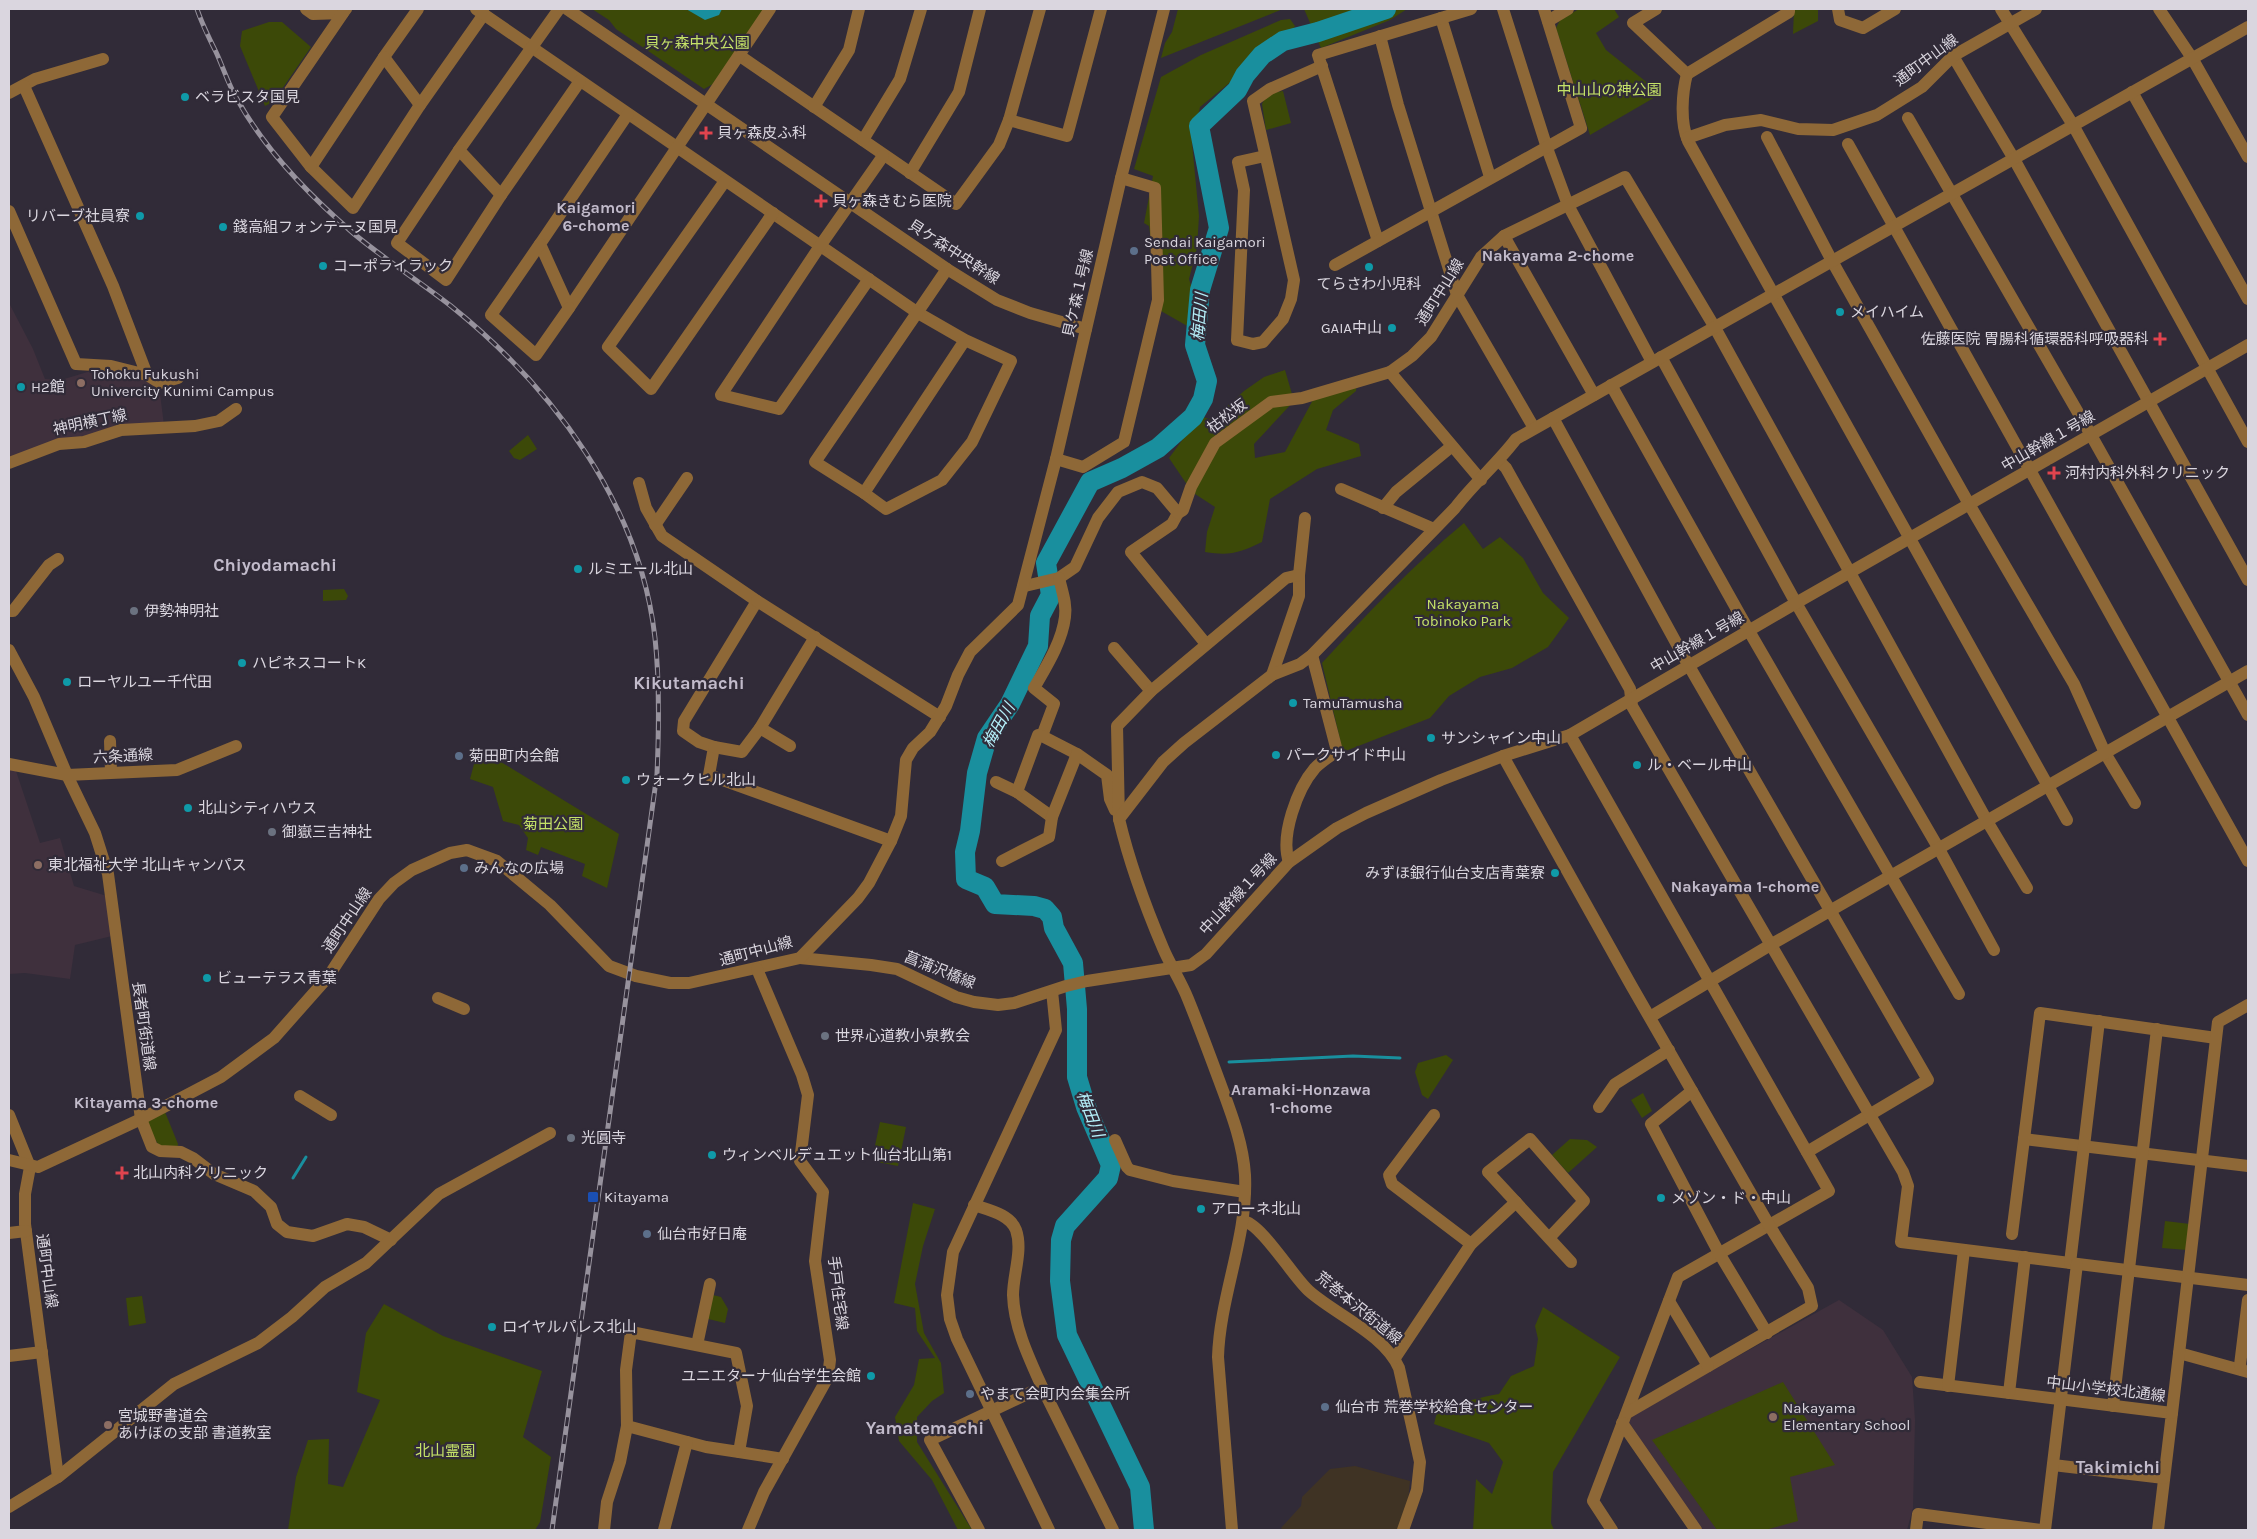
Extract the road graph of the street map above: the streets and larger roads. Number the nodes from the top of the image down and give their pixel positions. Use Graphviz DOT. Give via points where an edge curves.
graph roads {
  1 [pos="306,9"];
  2 [pos="418,9"];
  3 [pos="559,9"];
  4 [pos="568,9"];
  5 [pos="770,9"];
  6 [pos="859,9"];
  7 [pos="920,9"];
  8 [pos="980,9"];
  9 [pos="1040,9"];
  10 [pos="1101,9"];
  11 [pos="1164,9"];
  12 [pos="1471,9"];
  13 [pos="1503,9"];
  14 [pos="1568,9"];
  15 [pos="1656,9"];
  16 [pos="1789,9"];
  17 [pos="1838,9"];
  18 [pos="1895,9"];
  19 [pos="2001,9"];
  20 [pos="2036,9"];
  21 [pos="2159,9"];
  22 [pos="344,11"];
  23 [pos="480,11"];
  24 [pos="1546,15"];
  25 [pos="1441,18"];
  26 [pos="2011,24"];
  27 [pos="2247,29"];
  28 [pos="1380,36"];
  29 [pos="532,48"];
  30 [pos="740,56"];
  31 [pos="1953,56"];
  32 [pos="384,57"];
  33 [pos="2192,58"];
  34 [pos="103,59"];
  35 [pos="1322,66"];
  36 [pos="1687,74"];
  37 [pos="580,80"];
  38 [pos="24,86"];
  39 [pos="2132,92"];
  40 [pos="9,94"];
  41 [pos="706,104"];
  42 [pos="420,105"];
  43 [pos="814,107"];
  44 [pos="628,114"];
  45 [pos="1908,118"];
  46 [pos="1008,120"];
  47 [pos="2073,125"];
  48 [pos="1767,137"];
  49 [pos="1687,138"];
  50 [pos="863,140"];
  51 [pos="1848,144"];
  52 [pos="676,147"];
  53 [pos="1547,148"];
  54 [pos="460,150"];
  55 [pos="883,156"];
  56 [pos="1265,156"];
  57 [pos="2248,157"];
  58 [pos="2014,159"];
  59 [pos="311,166"];
  60 [pos="910,173"];
  61 [pos="1490,177"];
  62 [pos="1121,178"];
  63 [pos="725,180"];
  64 [pos="1953,193"];
  65 [pos="501,195"];
  66 [pos="851,202"];
  67 [pos="1568,205"];
  68 [pos="1432,210"];
  69 [pos="9,211"];
  70 [pos="773,213"];
  71 [pos="1894,226"];
  72 [pos="1504,236"];
  73 [pos="1378,241"];
  74 [pos="540,244"];
  75 [pos="820,246"];
  76 [pos="1832,261"];
  77 [pos="1336,265"];
  78 [pos="947,269"];
  79 [pos="868,279"];
  80 [pos="1774,294"];
  81 [pos="1457,295"];
  82 [pos="2248,299"];
  83 [pos="569,308"];
  84 [pos="918,313"];
  85 [pos="1714,326"];
  86 [pos="1086,329"];
  87 [pos="965,340"];
  88 [pos="2248,345"];
  89 [pos="1657,360"];
  90 [pos="2207,369"];
  91 [pos="1390,372"];
  92 [pos="147,375"];
  93 [pos="178,378"];
  94 [pos="1611,386"];
  95 [pos="1594,395"];
  96 [pos="1302,398"];
  97 [pos="2149,402"];
  98 [pos="236,410"];
  99 [pos="1553,418"];
  100 [pos="1534,428"];
  101 [pos="2091,435"];
  102 [pos="2248,442"];
  103 [pos="1452,446"];
  104 [pos="1056,458"];
  105 [pos="1499,461"];
  106 [pos="9,463"];
  107 [pos="2030,470"];
  108 [pos="687,478"];
  109 [pos="1481,480"];
  110 [pos="639,483"];
  111 [pos="1341,489"];
  112 [pos="864,493"];
  113 [pos="1969,504"];
  114 [pos="1383,508"];
  115 [pos="1178,514"];
  116 [pos="1305,518"];
  117 [pos="655,525"];
  118 [pos="1434,529"];
  119 [pos="1909,538"];
  120 [pos="58,559"];
  121 [pos="1851,572"];
  122 [pos="1299,575"];
  123 [pos="1059,578"];
  124 [pos="2248,580"];
  125 [pos="1025,586"];
  126 [pos="757,601"];
  127 [pos="1796,603"];
  128 [pos="9,611"];
  129 [pos="1749,631"];
  130 [pos="815,637"];
  131 [pos="1206,644"];
  132 [pos="1114,648"];
  133 [pos="9,650"];
  134 [pos="1312,655"];
  135 [pos="1689,666"];
  136 [pos="2248,671"];
  137 [pos="1272,675"];
  138 [pos="2230,682"];
  139 [pos="1151,691"];
  140 [pos="1631,700"];
  141 [pos="2248,715"];
  142 [pos="940,717"];
  143 [pos="2168,717"];
  144 [pos="760,728"];
  145 [pos="1570,735"];
  146 [pos="1042,736"];
  147 [pos="110,741"];
  148 [pos="236,746"];
  149 [pos="790,746"];
  150 [pos="714,747"];
  151 [pos="2105,753"];
  152 [pos="1077,754"];
  153 [pos="1503,756"];
  154 [pos="9,764"];
  155 [pos="111,772"];
  156 [pos="67,776"];
  157 [pos="996,782"];
  158 [pos="2048,785"];
  159 [pos="1017,792"];
  160 [pos="2135,803"];
  161 [pos="1052,817"];
  162 [pos="1119,819"];
  163 [pos="2067,820"];
  164 [pos="1987,821"];
  165 [pos="891,841"];
  166 [pos="1939,848"];
  167 [pos="1002,861"];
  168 [pos="2248,861"];
  169 [pos="1288,862"];
  170 [pos="1891,876"];
  171 [pos="2027,888"];
  172 [pos="1831,910"];
  173 [pos="1772,944"];
  174 [pos="1994,950"];
  175 [pos="800,958"];
  176 [pos="1174,968"];
  177 [pos="757,969"];
  178 [pos="1708,982"];
  179 [pos="1052,991"];
  180 [pos="1959,994"];
  181 [pos="438,998"];
  182 [pos="2248,1005"];
  183 [pos="464,1009"];
  184 [pos="1650,1018"];
  185 [pos="2099,1021"];
  186 [pos="2157,1029"];
  187 [pos="2216,1038"];
  188 [pos="1669,1050"];
  189 [pos="1692,1091"];
  190 [pos="300,1096"];
  191 [pos="1598,1107"];
  192 [pos="9,1114"];
  193 [pos="331,1114"];
  194 [pos="1870,1114"];
  195 [pos="1434,1115"];
  196 [pos="140,1120"];
  197 [pos="550,1133"];
  198 [pos="2024,1139"];
  199 [pos="1115,1140"];
  200 [pos="2084,1146"];
  201 [pos="1807,1152"];
  202 [pos="2143,1153"];
  203 [pos="9,1160"];
  204 [pos="2201,1160"];
  205 [pos="2248,1166"];
  206 [pos="30,1167"];
  207 [pos="1245,1192"];
  208 [pos="1516,1202"];
  209 [pos="974,1205"];
  210 [pos="1243,1222"];
  211 [pos="1769,1225"];
  212 [pos="26,1231"];
  213 [pos="9,1233"];
  214 [pos="2012,1234"];
  215 [pos="1549,1238"];
  216 [pos="391,1240"];
  217 [pos="1471,1244"];
  218 [pos="1964,1250"];
  219 [pos="1720,1253"];
  220 [pos="2025,1257"];
  221 [pos="1571,1262"];
  222 [pos="2074,1263"];
  223 [pos="2129,1270"];
  224 [pos="2188,1278"];
  225 [pos="710,1284"];
  226 [pos="2248,1284"];
  227 [pos="2248,1300"];
  228 [pos="1669,1301"];
  229 [pos="1767,1334"];
  230 [pos="696,1345"];
  231 [pos="42,1352"];
  232 [pos="2179,1352"];
  233 [pos="9,1356"];
  234 [pos="1395,1358"];
  235 [pos="1708,1366"];
  236 [pos="2245,1371"];
  237 [pos="1920,1382"];
  238 [pos="1948,1386"];
  239 [pos="1042,1387"];
  240 [pos="2009,1393"];
  241 [pos="2061,1400"];
  242 [pos="2113,1406"];
  243 [pos="991,1412"];
  244 [pos="2172,1413"];
  245 [pos="1624,1418"];
  246 [pos="627,1426"];
  247 [pos="687,1442"];
  248 [pos="739,1452"];
  249 [pos="783,1460"];
  250 [pos="2053,1465"];
  251 [pos="58,1478"];
  252 [pos="2164,1478"];
  253 [pos="9,1507"];
  254 [pos="2006,1528"];
  255 [pos="605,1530"];
  256 [pos="664,1530"];
  257 [pos="748,1530"];
  258 [pos="979,1530"];
  259 [pos="1049,1530"];
  260 [pos="1113,1530"];
  261 [pos="1232,1530"];
  262 [pos="1403,1530"];
  263 [pos="1612,1530"];
  264 [pos="1696,1530"];
  265 [pos="1916,1530"];
  266 [pos="2041,1530"];
  267 [pos="2045,1530"];
  268 [pos="2158,1530"];
  1 -- 22 [label="street" via="313,14"];
  2 -- 32 [label="street"];
  3 -- 29 [label="street"];
  4 -- 41 [label="street, 貝ケ森中央幹線"];
  5 -- 30 [label="street"];
  6 -- 43 [label="street" via="849,50"];
  7 -- 50 [label="street" via="900,79"];
  8 -- 60 [label="street" via="959,92"];
  9 -- 46 [label="street"];
  10 -- 46 [label="street" via="1067,136"];
  11 -- 62 [label="street, 貝ケ森１号線"];
  12 -- 25 [label="street"];
  13 -- 53 [label="street"];
  14 -- 24 [label="street"];
  15 -- 36 [label="street" via="1634,23"];
  16 -- 36 [label="street" via="1789,12"];
  17 -- 18 [label="street" via="1840,20 1866,27"];
  19 -- 26 [label="street"];
  20 -- 26 [label="street, 通町中山線"];
  21 -- 33 [label="street"];
  22 -- 59 [label="street" via="272,117"];
  23 -- 29 [label="street"];
  23 -- 42 [label="street"];
  24 -- 53 [label="street" via="1581,128"];
  25 -- 28 [label="street"];
  25 -- 61 [label="street"];
  26 -- 31 [label="street, 通町中山線"];
  26 -- 47 [label="street"];
  27 -- 33 [label="street"];
  28 -- 35 [label="street" via="1318,55"];
  28 -- 68 [label="street" via="1398,105"];
  29 -- 37 [label="street"];
  29 -- 54 [label="street"];
  30 -- 41 [label="street"];
  30 -- 43 [label="street"];
  31 -- 49 [label="street, 通町中山線" via="1922,87 1877,115 1833,130 1798,129 1761,120 1725,125"];
  31 -- 58 [label="street"];
  32 -- 42 [label="street"];
  32 -- 59 [label="street"];
  33 -- 39 [label="street"];
  33 -- 57 [label="street"];
  34 -- 38 [label="street" via="35,79"];
  35 -- 56 [label="street" via="1270,89 1253,101"];
  35 -- 73 [label="street"];
  36 -- 49 [label="street" via="1683,91"];
  37 -- 44 [label="street"];
  37 -- 65 [label="street"];
  38 -- 40 [label="street"];
  38 -- 92 [label="street" via="113,286"];
  39 -- 47 [label="street"];
  39 -- 82 [label="street"];
  41 -- 52 [label="street"];
  41 -- 66 [label="street, 貝ケ森中央幹線"];
  42 -- 59 [label="street" via="353,208"];
  43 -- 50 [label="street"];
  44 -- 52 [label="street"];
  44 -- 74 [label="street"];
  45 -- 64 [label="street"];
  46 -- 60 [label="street" via="999,145 956,204"];
  47 -- 58 [label="street"];
  47 -- 90 [label="street"];
  48 -- 76 [label="street"];
  49 -- 80 [label="street"];
  50 -- 55 [label="street"];
  51 -- 71 [label="street"];
  52 -- 63 [label="street"];
  52 -- 83 [label="street"];
  53 -- 61 [label="street"];
  53 -- 67 [label="street"];
  54 -- 65 [label="street"];
  54 -- 65 [label="street" via="397,243 446,280"];
  55 -- 60 [label="street"];
  55 -- 66 [label="street"];
  56 -- 56 [label="street" via="1294,280 1283,319 1263,342 1253,344 1237,340 1244,190 1238,162"];
  58 -- 64 [label="street"];
  58 -- 97 [label="street"];
  61 -- 68 [label="street"];
  62 -- 86 [label="street, 貝ケ森１号線"];
  62 -- 104 [label="street" via="1155,188 1156,309 1124,442 1083,467"];
  63 -- 70 [label="street"];
  63 -- 70 [label="street" via="608,347 651,389"];
  64 -- 71 [label="street"];
  64 -- 101 [label="street"];
  66 -- 75 [label="street"];
  66 -- 78 [label="street, 貝ケ森中央幹線"];
  67 -- 72 [label="street, 通町中山線"];
  67 -- 85 [label="street, 通町中山線" via="1625,177"];
  67 -- 89 [label="street"];
  68 -- 73 [label="street"];
  68 -- 81 [label="street"];
  69 -- 92 [label="street" via="76,364 110,366"];
  70 -- 75 [label="street"];
  71 -- 76 [label="street"];
  71 -- 107 [label="street"];
  72 -- 81 [label="street, 通町中山線" via="1481,257"];
  72 -- 95 [label="street"];
  73 -- 77 [label="street"];
  74 -- 83 [label="street"];
  74 -- 83 [label="street" via="491,315 536,355"];
  75 -- 79 [label="street"];
  75 -- 79 [label="street" via="722,395 779,409"];
  76 -- 80 [label="street"];
  76 -- 113 [label="street"];
  78 -- 84 [label="street"];
  78 -- 86 [label="street, 貝ケ森中央幹線" via="997,300"];
  79 -- 84 [label="street"];
  80 -- 85 [label="street"];
  80 -- 119 [label="street"];
  81 -- 91 [label="street, 通町中山線" via="1431,337"];
  81 -- 100 [label="street"];
  84 -- 87 [label="street"];
  84 -- 112 [label="street" via="815,462"];
  85 -- 89 [label="street"];
  85 -- 121 [label="street"];
  86 -- 104 [label="street, 貝ケ森１号線"];
  87 -- 112 [label="street"];
  87 -- 112 [label="street" via="1010,361 972,442 942,480 886,508"];
  88 -- 90 [label="street, 中山幹線１号線"];
  89 -- 94 [label="street"];
  89 -- 127 [label="street"];
  90 -- 97 [label="street, 中山幹線１号線"];
  90 -- 102 [label="street"];
  91 -- 96 [label="street, 通町中山線"];
  91 -- 103 [label="street"];
  92 -- 93 [label="street" via="160,383"];
  94 -- 95 [label="street"];
  94 -- 129 [label="street"];
  95 -- 99 [label="street"];
  96 -- 115 [label="street, 枯松坂" via="1271,402 1215,443"];
  97 -- 101 [label="street, 中山幹線１号線"];
  97 -- 124 [label="street"];
  98 -- 106 [label="street, 神明横丁線" via="219,421 195,426 121,430 84,442 59,444"];
  99 -- 100 [label="street"];
  99 -- 135 [label="street"];
  100 -- 105 [label="street" via="1516,439"];
  101 -- 107 [label="street, 中山幹線１号線"];
  101 -- 138 [label="street"];
  103 -- 109 [label="street"];
  103 -- 114 [label="street" via="1396,492"];
  104 -- 125 [label="street, 貝ケ森１号線"];
  105 -- 109 [label="street"];
  105 -- 140 [label="street" via="1604,640 1630,689"];
  107 -- 113 [label="street, 中山幹線１号線"];
  107 -- 143 [label="street"];
  108 -- 117 [label="street"];
  109 -- 118 [label="street"];
  110 -- 117 [label="street"];
  111 -- 114 [label="street"];
  113 -- 119 [label="street, 中山幹線１号線"];
  113 -- 151 [label="street" via="2074,684"];
  114 -- 118 [label="street"];
  115 -- 123 [label="street" via="1157,488 1142,482 1118,492 1098,518 1075,567"];
  115 -- 131 [label="street, 枯松坂" via="1172,524 1131,552"];
  116 -- 122 [label="street"];
  117 -- 126 [label="street" via="662,536"];
  118 -- 134 [label="street"];
  119 -- 121 [label="street, 中山幹線１号線"];
  119 -- 158 [label="street"];
  120 -- 128 [label="street" via="13,611"];
  121 -- 127 [label="street, 中山幹線１号線"];
  121 -- 164 [label="street"];
  122 -- 131 [label="street" via="1286,578"];
  122 -- 137 [label="street" via="1299,596"];
  123 -- 125 [label="street"];
  123 -- 146 [label="street" via="1065,618 1048,664 1034,688 1054,704"];
  125 -- 142 [label="street, 通町中山線" via="1018,605 970,652"];
  126 -- 130 [label="street"];
  126 -- 150 [label="street" via="684,721 683,731"];
  127 -- 129 [label="street, 中山幹線１号線"];
  127 -- 166 [label="street"];
  129 -- 135 [label="street, 中山幹線１号線"];
  129 -- 170 [label="street"];
  130 -- 142 [label="street"];
  130 -- 144 [label="street"];
  131 -- 139 [label="street"];
  132 -- 139 [label="street"];
  133 -- 156 [label="street, 長者町街道線" via="34,697"];
  134 -- 137 [label="street" via="1300,664"];
  134 -- 169 [label="street" via="1337,751 1315,768 1293,809 1285,850"];
  135 -- 140 [label="street, 中山幹線１号線"];
  135 -- 172 [label="street"];
  136 -- 138 [label="street"];
  137 -- 162 [label="street" via="1163,762"];
  138 -- 141 [label="street"];
  138 -- 143 [label="street"];
  139 -- 162 [label="street" via="1116,726"];
  140 -- 145 [label="street, 中山幹線１号線"];
  140 -- 173 [label="street"];
  142 -- 165 [label="street, 通町中山線" via="906,760 901,816"];
  143 -- 151 [label="street"];
  143 -- 168 [label="street"];
  144 -- 149 [label="street"];
  144 -- 150 [label="street" via="742,752"];
  145 -- 153 [label="street, 中山幹線１号線"];
  145 -- 178 [label="street"];
  146 -- 152 [label="street"];
  146 -- 159 [label="street" via="1038,735"];
  147 -- 155 [label="street"];
  148 -- 155 [label="street, 六条通線" via="177,770"];
  150 -- 165 [label="street" via="709,775"];
  151 -- 158 [label="street"];
  151 -- 160 [label="street"];
  152 -- 161 [label="street"];
  152 -- 162 [label="street" via="1107,775 1110,799"];
  153 -- 169 [label="street, 中山幹線１号線" via="1366,813 1337,828"];
  153 -- 184 [label="street"];
  154 -- 156 [label="street, 六条通線"];
  155 -- 156 [label="street, 六条通線"];
  156 -- 196 [label="street, 長者町街道線" via="95,833 108,874"];
  157 -- 159 [label="street"];
  158 -- 163 [label="street"];
  158 -- 164 [label="street"];
  159 -- 161 [label="street"];
  161 -- 167 [label="street" via="1048,837"];
  162 -- 176 [label="street" via="1146,904"];
  164 -- 166 [label="street"];
  164 -- 171 [label="street"];
  165 -- 175 [label="street, 通町中山線" via="869,884"];
  166 -- 170 [label="street"];
  166 -- 174 [label="street"];
  169 -- 176 [label="street, 中山幹線１号線" via="1206,954 1192,965"];
  170 -- 172 [label="street"];
  170 -- 180 [label="street"];
  172 -- 173 [label="street"];
  172 -- 194 [label="street" via="1928,1080"];
  173 -- 178 [label="street"];
  173 -- 194 [label="street"];
  175 -- 177 [label="street, 通町中山線"];
  175 -- 179 [label="street, 菖蒲沢橋線" via="897,969 974,1002 1014,1003"];
  176 -- 179 [label="street, 菖蒲沢橋線" via="1087,981"];
  176 -- 207 [label="street" via="1232,1116 1241,1149"];
  177 -- 196 [label="street, 通町中山線" via="689,983 648,980 609,966 550,905 497,861 467,850 450,853 412,870 389,888 328,977 274,1038 221,1077"];
  177 -- 249 [label="street, 手戸住宅線" via="808,1094 800,1161 823,1192 815,1261 830,1360 828,1377"];
  178 -- 184 [label="street"];
  178 -- 201 [label="street"];
  179 -- 209 [label="street" via="1056,1030"];
  181 -- 183 [label="street"];
  182 -- 187 [label="street" via="2218,1022"];
  184 -- 188 [label="street"];
  185 -- 186 [label="street"];
  185 -- 198 [label="street" via="2040,1013"];
  185 -- 200 [label="street"];
  186 -- 187 [label="street"];
  186 -- 202 [label="street"];
  187 -- 204 [label="street"];
  188 -- 189 [label="street"];
  188 -- 191 [label="street" via="1615,1084"];
  189 -- 211 [label="street"];
  189 -- 219 [label="street" via="1652,1124"];
  190 -- 193 [label="street"];
  192 -- 206 [label="street"];
  194 -- 201 [label="street"];
  194 -- 218 [label="street" via="1908,1186 1901,1242"];
  195 -- 217 [label="street" via="1389,1175 1392,1184"];
  196 -- 206 [label="street, 通町中山線" via="38,1167"];
  196 -- 216 [label="street, 長者町街道線" via="152,1147 160,1151 181,1152 214,1174 254,1191 271,1207 276,1224 287,1232 313,1236 347,1224 364,1227"];
  197 -- 216 [label="street" via="440,1194"];
  198 -- 200 [label="street"];
  198 -- 214 [label="street"];
  199 -- 207 [label="street" via="1130,1170 1173,1181"];
  200 -- 202 [label="street"];
  200 -- 222 [label="street"];
  201 -- 211 [label="street" via="1829,1191"];
  202 -- 204 [label="street"];
  202 -- 223 [label="street"];
  203 -- 206 [label="street"];
  204 -- 205 [label="street"];
  204 -- 224 [label="street"];
  206 -- 212 [label="street, 通町中山線" via="25,1194"];
  207 -- 210 [label="street"];
  208 -- 215 [label="street"];
  208 -- 215 [label="street" via="1488,1172 1530,1139 1584,1201"];
  208 -- 217 [label="street"];
  209 -- 239 [label="street" via="1007,1218 1016,1230 1018,1246 1013,1296 1023,1342"];
  209 -- 243 [label="street" via="953,1252 947,1295 957,1339"];
  210 -- 234 [label="street, 荒巻本沢街道線" via="1249,1222 1261,1233 1308,1290 1366,1332"];
  210 -- 261 [label="street" via="1219,1344 1220,1399"];
  211 -- 219 [label="street"];
  211 -- 229 [label="street" via="1808,1288 1812,1306"];
  212 -- 213 [label="street"];
  212 -- 231 [label="street, 通町中山線"];
  215 -- 221 [label="street"];
  216 -- 251 [label="street" via="366,1263 325,1287 258,1343 174,1384"];
  217 -- 234 [label="street"];
  218 -- 220 [label="street"];
  218 -- 238 [label="street"];
  219 -- 228 [label="street" via="1678,1277"];
  219 -- 229 [label="street"];
  220 -- 222 [label="street"];
  220 -- 240 [label="street"];
  222 -- 223 [label="street"];
  222 -- 241 [label="street"];
  223 -- 224 [label="street"];
  223 -- 242 [label="street"];
  224 -- 226 [label="street"];
  224 -- 232 [label="street"];
  225 -- 230 [label="street"];
  227 -- 236 [label="street" via="2240,1365"];
  228 -- 235 [label="street"];
  228 -- 245 [label="street"];
  229 -- 235 [label="street"];
  230 -- 246 [label="street" via="632,1332 626,1370"];
  230 -- 248 [label="street" via="736,1353 747,1406"];
  231 -- 233 [label="street"];
  231 -- 251 [label="street, 通町中山線"];
  232 -- 236 [label="street"];
  232 -- 244 [label="street"];
  234 -- 262 [label="street, 荒巻本沢街道線" via="1420,1462 1417,1490"];
  235 -- 245 [label="street"];
  237 -- 238 [label="street, 中山小学校北通線"];
  238 -- 240 [label="street, 中山小学校北通線"];
  239 -- 243 [label="street"];
  239 -- 260 [label="street"];
  240 -- 241 [label="street, 中山小学校北通線"];
  241 -- 242 [label="street, 中山小学校北通線"];
  241 -- 250 [label="street"];
  242 -- 244 [label="street, 中山小学校北通線"];
  243 -- 258 [label="street" via="930,1440"];
  243 -- 259 [label="street"];
  244 -- 252 [label="street, 中山小学校北通線"];
  245 -- 263 [label="street" via="1594,1501"];
  245 -- 264 [label="street"];
  246 -- 247 [label="street"];
  246 -- 255 [label="street" via="607,1502"];
  247 -- 248 [label="street"];
  247 -- 256 [label="street"];
  248 -- 249 [label="street"];
  249 -- 257 [label="street, 手戸住宅線" via="764,1492"];
  250 -- 252 [label="street"];
  250 -- 267 [label="street"];
  251 -- 253 [label="street"];
  252 -- 268 [label="street, 中山小学校北通線"];
  254 -- 265 [label="street" via="1918,1514"];
  254 -- 266 [label="street"];
}
